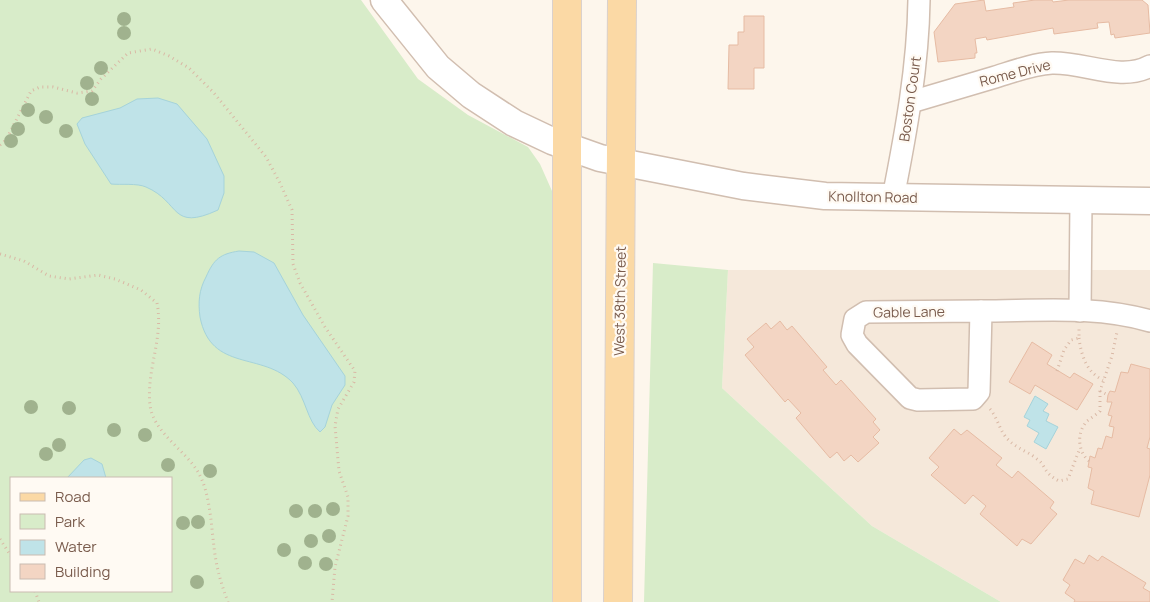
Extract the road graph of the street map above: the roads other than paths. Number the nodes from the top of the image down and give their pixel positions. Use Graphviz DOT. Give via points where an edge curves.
graph roads {
  1 [pos="384,0"];
  2 [pos="567,0"];
  3 [pos="622,0"];
  4 [pos="919,0"];
  5 [pos="1150,66"];
  6 [pos="911,102"];
  7 [pos="568,146"];
  8 [pos="611,159"];
  9 [pos="893,198"];
  10 [pos="1081,200"];
  11 [pos="1150,201"];
  12 [pos="981,311"];
  13 [pos="1080,311"];
  14 [pos="1150,321"];
  15 [pos="566,602"];
  16 [pos="618,602"];
  1 -- 7 [label="street, Knollton Road" via="438,67 471,95 514,123"];
  2 -- 7 [label="main road"];
  3 -- 8 [label="main road, West 38th Street"];
  4 -- 6 [label="street, Boston Court"];
  5 -- 6 [label="street, Rome Drive" via="1124,73 1073,64 1038,65"];
  6 -- 9 [label="street, Boston Court"];
  7 -- 8 [label="street, Knollton Road"];
  7 -- 15 [label="main road"];
  8 -- 9 [label="street, Knollton Road" via="786,193"];
  8 -- 16 [label="main road, West 38th Street"];
  9 -- 10 [label="street, Knollton Road"];
  10 -- 11 [label="street, Knollton Road"];
  10 -- 13 [label="street"];
  12 -- 12 [label="street, Gable Lane" via="977,395 970,400 910,398 852,336 855,319 866,312"];
  12 -- 13 [label="street, Gable Lane"];
  13 -- 14 [label="street, Gable Lane" via="1120,314"];
}
